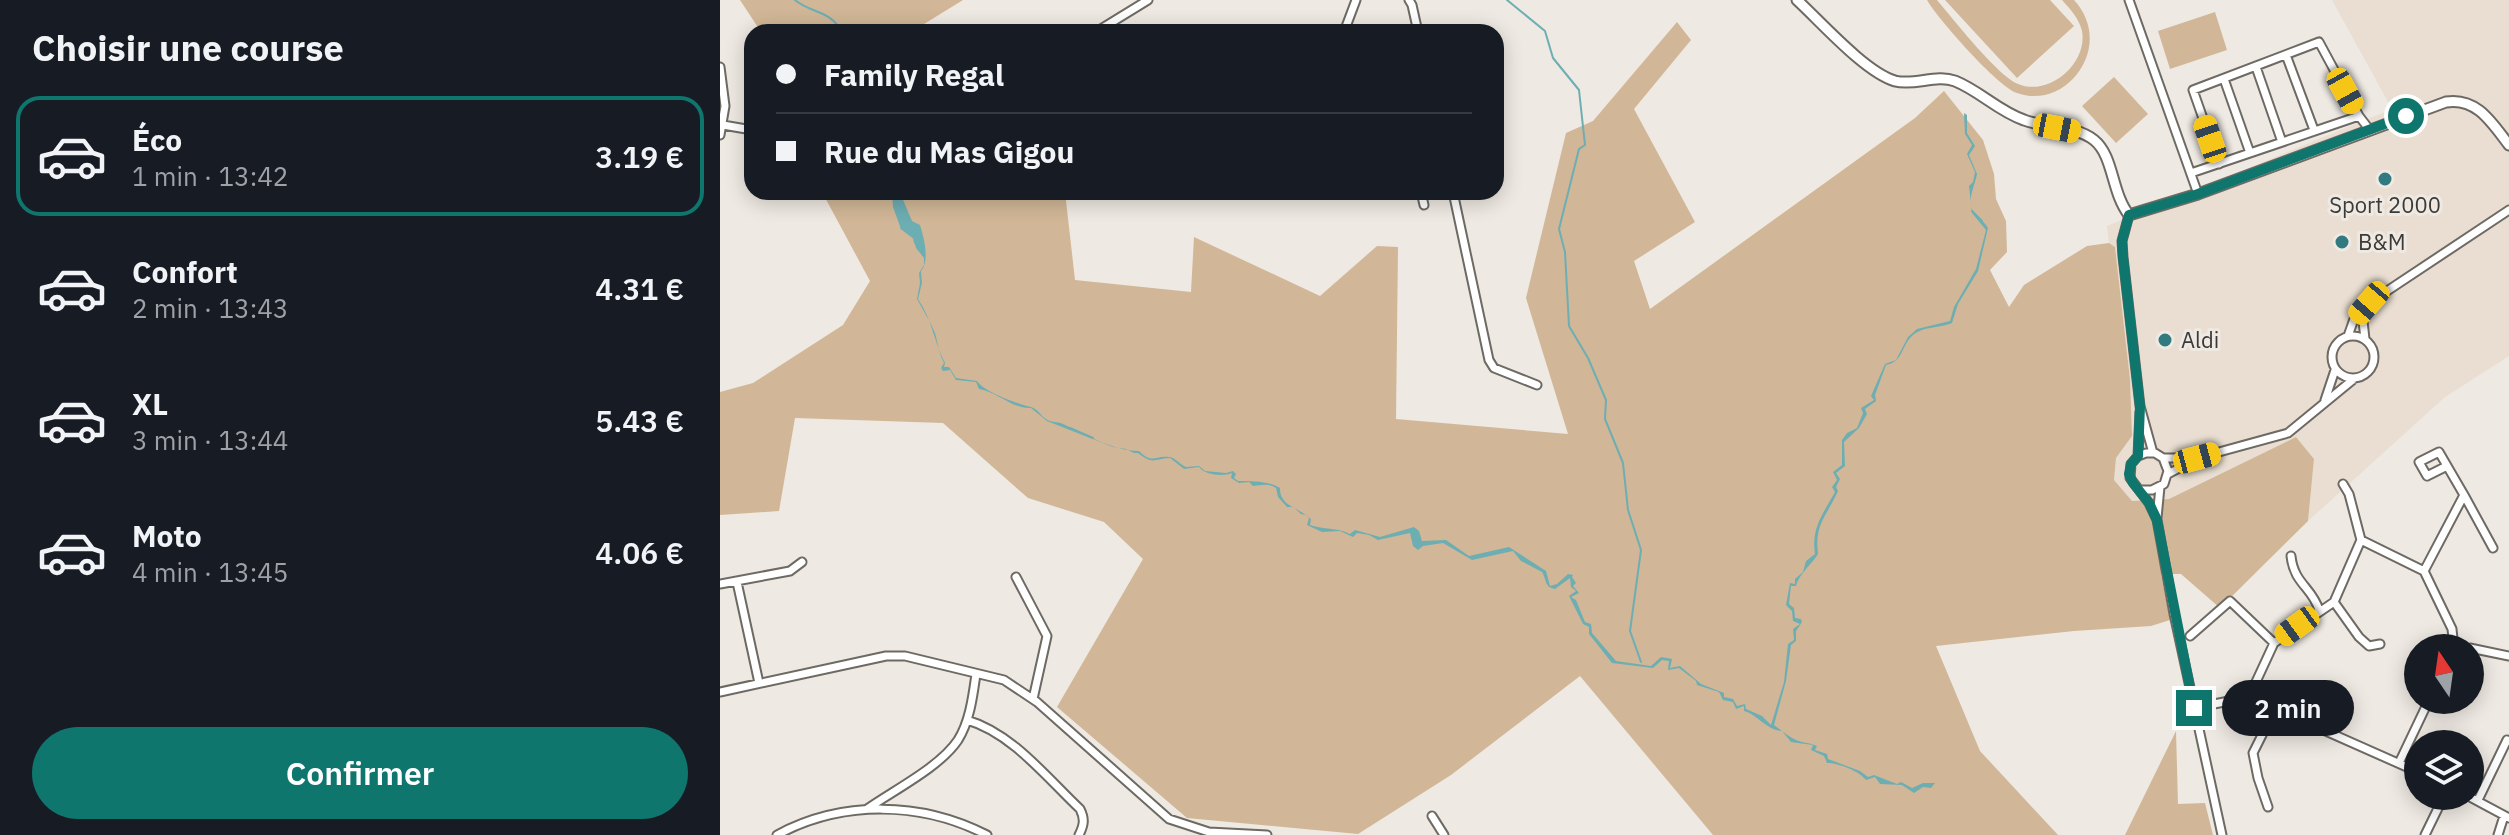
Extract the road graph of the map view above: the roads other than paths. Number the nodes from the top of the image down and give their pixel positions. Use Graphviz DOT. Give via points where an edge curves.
graph roads {
  1 [pos="1148,0"];
  2 [pos="1356,0"];
  3 [pos="1409,0"];
  4 [pos="1797,0"];
  5 [pos="2129,0"];
  6 [pos="1109,24"];
  7 [pos="1347,24"];
  8 [pos="1416,24"];
  9 [pos="2286,55"];
  10 [pos="720,67"];
  11 [pos="2256,67"];
  12 [pos="2224,79"];
  13 [pos="2359,116"];
  14 [pos="723,125"];
  15 [pos="744,129"];
  16 [pos="2369,129"];
  17 [pos="2314,130"];
  18 [pos="720,135"];
  19 [pos="2282,142"];
  20 [pos="2509,145"];
  21 [pos="2250,153"];
  22 [pos="2219,164"];
  23 [pos="2191,173"];
  24 [pos="2198,194"];
  25 [pos="1423,200"];
  26 [pos="1455,200"];
  27 [pos="1424,205"];
  28 [pos="2509,210"];
  29 [pos="2129,215"];
  30 [pos="2369,303"];
  31 [pos="2348,336"];
  32 [pos="2365,339"];
  33 [pos="2335,370"];
  34 [pos="2355,378"];
  35 [pos="1537,385"];
  36 [pos="2324,402"];
  37 [pos="2140,406"];
  38 [pos="2153,453"];
  39 [pos="2138,456"];
  40 [pos="2163,458"];
  41 [pos="2197,458"];
  42 [pos="2447,466"];
  43 [pos="2168,474"];
  44 [pos="2343,484"];
  45 [pos="2160,487"];
  46 [pos="2140,490"];
  47 [pos="2464,495"];
  48 [pos="2157,520"];
  49 [pos="2361,540"];
  50 [pos="2493,548"];
  51 [pos="2291,556"];
  52 [pos="802,562"];
  53 [pos="2424,571"];
  54 [pos="1016,577"];
  55 [pos="737,582"];
  56 [pos="720,584"];
  57 [pos="2334,602"];
  58 [pos="2319,610"];
  59 [pos="2453,634"];
  60 [pos="2190,636"];
  61 [pos="2274,643"];
  62 [pos="2380,644"];
  63 [pos="2484,651"];
  64 [pos="2509,656"];
  65 [pos="976,674"];
  66 [pos="759,683"];
  67 [pos="720,692"];
  68 [pos="2249,697"];
  69 [pos="1033,699"];
  70 [pos="2276,707"];
  71 [pos="2194,708"];
  72 [pos="2422,714"];
  73 [pos="967,720"];
  74 [pos="2509,741"];
  75 [pos="2399,763"];
  76 [pos="2404,765"];
  77 [pos="2484,788"];
  78 [pos="2484,804"];
  79 [pos="2268,807"];
  80 [pos="866,810"];
  81 [pos="2437,810"];
  82 [pos="1432,816"];
  83 [pos="2507,817"];
  84 [pos="777,835"];
  85 [pos="987,835"];
  86 [pos="1079,835"];
  87 [pos="1267,835"];
  88 [pos="1444,835"];
  89 [pos="2222,835"];
  90 [pos="2425,835"];
  91 [pos="2498,835"];
  1 -- 6 [label="street"];
  2 -- 7 [label="street"];
  3 -- 8 [label="street"];
  4 -- 29 [label="street" via="1882,75 1907,83 1957,82 2008,115 2083,133 2102,148 2119,203"];
  5 -- 23 [label="street"];
  9 -- 11 [label="street"];
  9 -- 13 [label="street" via="2319,42"];
  9 -- 17 [label="street"];
  10 -- 14 [label="street"];
  11 -- 12 [label="street"];
  11 -- 19 [label="street"];
  12 -- 21 [label="street"];
  12 -- 22 [label="street" via="2193,90"];
  13 -- 16 [label="street"];
  13 -- 17 [label="street"];
  14 -- 15 [label="street"];
  14 -- 18 [label="street"];
  16 -- 20 [label="street" via="2453,101 2480,109"];
  16 -- 24 [label="street"];
  17 -- 19 [label="street"];
  19 -- 21 [label="street"];
  21 -- 22 [label="street"];
  22 -- 23 [label="street"];
  23 -- 24 [label="street"];
  24 -- 29 [label="street"];
  25 -- 27 [label="street"];
  26 -- 35 [label="street" via="1489,360 1494,368"];
  28 -- 30 [label="street"];
  29 -- 37 [label="street" via="2122,241"];
  30 -- 31 [label="street" via="2354,319"];
  30 -- 32 [label="street"];
  31 -- 32 [label="street"];
  31 -- 33 [label="street" via="2332,349"];
  32 -- 34 [label="street" via="2374,360 2368,372"];
  33 -- 34 [label="street"];
  33 -- 36 [label="street"];
  34 -- 36 [label="street"];
  36 -- 41 [label="street" via="2288,433"];
  37 -- 38 [label="street"];
  37 -- 39 [label="street"];
  38 -- 39 [label="street"];
  38 -- 40 [label="street"];
  39 -- 46 [label="street" via="2129,474"];
  40 -- 41 [label="street"];
  40 -- 43 [label="street"];
  41 -- 43 [label="street"];
  42 -- 47 [label="street"];
  43 -- 45 [label="street"];
  44 -- 49 [label="street"];
  45 -- 46 [label="street"];
  45 -- 48 [label="street"];
  46 -- 48 [label="street"];
  47 -- 50 [label="street"];
  47 -- 53 [label="street"];
  48 -- 71 [label="street"];
  49 -- 53 [label="street"];
  49 -- 57 [label="street"];
  51 -- 58 [label="street" via="2293,573"];
  52 -- 55 [label="street" via="790,571"];
  53 -- 59 [label="street"];
  54 -- 69 [label="street" via="1047,636"];
  55 -- 56 [label="street"];
  55 -- 66 [label="street"];
  57 -- 58 [label="street"];
  57 -- 62 [label="street" via="2359,637 2369,646"];
  58 -- 61 [label="street"];
  60 -- 61 [label="street" via="2230,601"];
  61 -- 68 [label="street"];
  63 -- 64 [label="street"];
  65 -- 66 [label="street" via="886,656"];
  65 -- 69 [label="street" via="1004,680"];
  65 -- 73 [label="street"];
  66 -- 67 [label="street"];
  68 -- 70 [label="street"];
  68 -- 71 [label="street"];
  69 -- 87 [label="street" via="1169,819 1209,832"];
  70 -- 75 [label="street"];
  70 -- 79 [label="street" via="2253,753"];
  71 -- 89 [label="street"];
  72 -- 75 [label="street"];
  73 -- 80 [label="street" via="942,758"];
  73 -- 86 [label="street" via="1002,738 1080,809 1084,826"];
  74 -- 77 [label="street"];
  75 -- 76 [label="street"];
  78 -- 83 [label="street"];
  80 -- 84 [label="street" via="811,819"];
  80 -- 85 [label="street" via="919,812"];
  81 -- 90 [label="street"];
  82 -- 88 [label="street"];
  83 -- 91 [label="street"];
}
